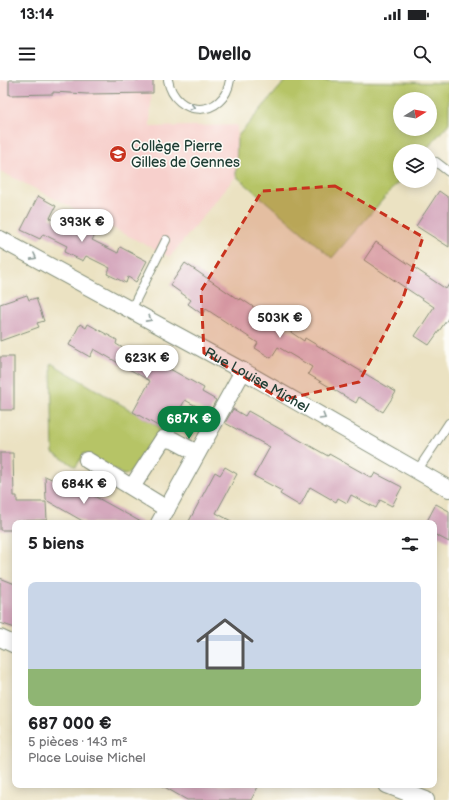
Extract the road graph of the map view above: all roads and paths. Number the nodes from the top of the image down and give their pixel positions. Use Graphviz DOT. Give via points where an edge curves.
graph roads {
  1 [pos="168,80"];
  2 [pos="230,80"];
  3 [pos="437,163"];
  4 [pos="449,172"];
  5 [pos="0,239"];
  6 [pos="166,240"];
  7 [pos="131,310"];
  8 [pos="243,371"];
  9 [pos="449,423"];
  10 [pos="197,453"];
  11 [pos="87,460"];
  12 [pos="417,471"];
  13 [pos="132,487"];
  14 [pos="449,489"];
  15 [pos="167,509"];
  16 [pos="161,520"];
  17 [pos="0,638"];
  18 [pos="12,644"];
  19 [pos="395,788"];
  20 [pos="426,800"];
  1 -- 2 [label="lane, one-way" via="171,91 180,102 198,109 212,106 222,99"];
  3 -- 4 [label="lane"];
  5 -- 7 [label="street, Rue Louise Michel, one-way"];
  6 -- 7 [label="lane"];
  7 -- 8 [label="street, Rue Louise Michel, one-way"];
  8 -- 10 [label="street"];
  8 -- 12 [label="street, Rue Louise Michel, one-way"];
  9 -- 12 [label="lane"];
  10 -- 13 [label="street" via="173,440 163,439"];
  10 -- 15 [label="street"];
  11 -- 13 [label="street"];
  12 -- 14 [label="street, Rue Louise Michel"];
  13 -- 15 [label="street"];
  15 -- 16 [label="street"];
  17 -- 18 [label="street"];
  19 -- 20 [label="street"];
}
